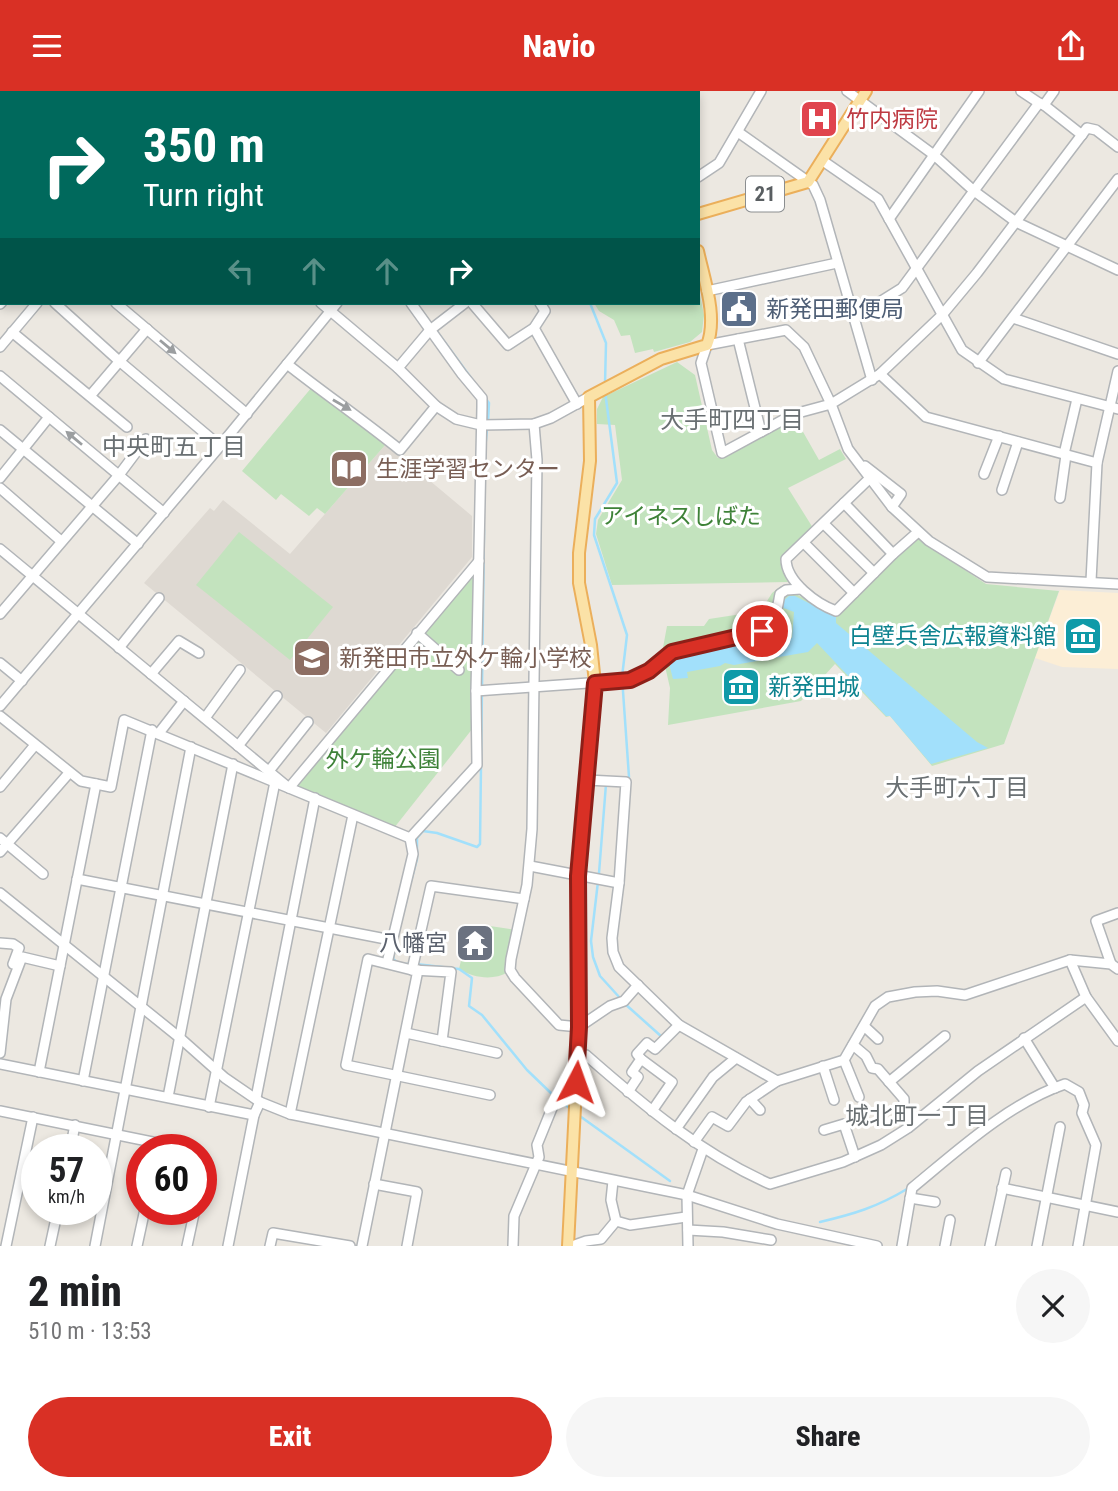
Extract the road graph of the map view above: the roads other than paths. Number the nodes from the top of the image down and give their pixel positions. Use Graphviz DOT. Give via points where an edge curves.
graph roads {
  1 [pos="761,91"];
  2 [pos="846,91"];
  3 [pos="979,91"];
  4 [pos="1021,91"];
  5 [pos="1054,91"];
  6 [pos="863,95"];
  7 [pos="1042,104"];
  8 [pos="738,132"];
  9 [pos="1082,135"];
  10 [pos="1118,147"];
  11 [pos="934,155"];
  12 [pos="823,161"];
  13 [pos="700,176"];
  14 [pos="1118,179"];
  15 [pos="808,182"];
  16 [pos="974,191"];
  17 [pos="700,213"];
  18 [pos="889,219"];
  19 [pos="1016,222"];
  20 [pos="1067,247"];
  21 [pos="700,260"];
  22 [pos="837,263"];
  23 [pos="917,268"];
  24 [pos="1118,270"];
  25 [pos="707,291"];
  26 [pos="35,305"];
  27 [pos="57,305"];
  28 [pos="118,305"];
  29 [pos="324,305"];
  30 [pos="336,305"];
  31 [pos="412,305"];
  32 [pos="462,305"];
  33 [pos="474,305"];
  34 [pos="541,305"];
  35 [pos="331,311"];
  36 [pos="942,315"];
  37 [pos="854,318"];
  38 [pos="1013,318"];
  39 [pos="534,328"];
  40 [pos="147,329"];
  41 [pos="430,330"];
  42 [pos="12,332"];
  43 [pos="738,339"];
  44 [pos="707,345"];
  45 [pos="0,347"];
  46 [pos="1118,353"];
  47 [pos="118,360"];
  48 [pos="978,363"];
  49 [pos="287,364"];
  50 [pos="398,368"];
  51 [pos="1118,371"];
  52 [pos="0,376"];
  53 [pos="876,377"];
  54 [pos="90,396"];
  55 [pos="589,397"];
  56 [pos="1077,399"];
  57 [pos="577,404"];
  58 [pos="831,404"];
  59 [pos="436,406"];
  60 [pos="1114,409"];
  61 [pos="247,414"];
  62 [pos="50,417"];
  63 [pos="534,424"];
  64 [pos="481,425"];
  65 [pos="127,427"];
  66 [pos="0,430"];
  67 [pos="761,432"];
  68 [pos="999,436"];
  69 [pos="146,439"];
  70 [pos="1018,442"];
  71 [pos="220,446"];
  72 [pos="23,450"];
  73 [pos="1065,454"];
  74 [pos="860,462"];
  75 [pos="1097,463"];
  76 [pos="984,474"];
  77 [pos="119,475"];
  78 [pos="0,478"];
  79 [pos="870,478"];
  80 [pos="0,488"];
  81 [pos="1002,490"];
  82 [pos="1060,498"];
  83 [pos="844,503"];
  84 [pos="91,507"];
  85 [pos="892,507"];
  86 [pos="164,513"];
  87 [pos="824,524"];
  88 [pos="918,532"];
  89 [pos="61,541"];
  90 [pos="804,543"];
  91 [pos="138,544"];
  92 [pos="0,549"];
  93 [pos="893,554"];
  94 [pos="479,561"];
  95 [pos="874,573"];
  96 [pos="32,576"];
  97 [pos="1091,581"];
  98 [pos="1118,584"];
  99 [pos="801,589"];
  100 [pos="854,593"];
  101 [pos="159,598"];
  102 [pos="2,609"];
  103 [pos="79,614"];
  104 [pos="416,633"];
  105 [pos="120,647"];
  106 [pos="199,653"];
  107 [pos="0,663"];
  108 [pos="240,670"];
  109 [pos="459,670"];
  110 [pos="152,674"];
  111 [pos="22,681"];
  112 [pos="595,683"];
  113 [pos="534,687"];
  114 [pos="476,691"];
  115 [pos="277,696"];
  116 [pos="184,701"];
  117 [pos="0,706"];
  118 [pos="0,716"];
  119 [pos="205,718"];
  120 [pos="308,722"];
  121 [pos="155,732"];
  122 [pos="35,745"];
  123 [pos="238,745"];
  124 [pos="191,747"];
  125 [pos="233,764"];
  126 [pos="269,771"];
  127 [pos="69,773"];
  128 [pos="587,780"];
  129 [pos="275,782"];
  130 [pos="96,785"];
  131 [pos="0,787"];
  132 [pos="289,787"];
  133 [pos="315,798"];
  134 [pos="354,814"];
  135 [pos="410,838"];
  136 [pos="3,841"];
  137 [pos="0,852"];
  138 [pos="530,866"];
  139 [pos="43,874"];
  140 [pos="578,876"];
  141 [pos="77,879"];
  142 [pos="620,883"];
  143 [pos="121,885"];
  144 [pos="0,893"];
  145 [pos="163,894"];
  146 [pos="524,899"];
  147 [pos="206,903"];
  148 [pos="248,912"];
  149 [pos="1118,912"];
  150 [pos="291,921"];
  151 [pos="328,929"];
  152 [pos="391,940"];
  153 [pos="0,943"];
  154 [pos="64,946"];
  155 [pos="1070,960"];
  156 [pos="387,963"];
  157 [pos="60,966"];
  158 [pos="1115,966"];
  159 [pos="415,970"];
  160 [pos="104,975"];
  161 [pos="638,985"];
  162 [pos="1086,997"];
  163 [pos="142,1008"];
  164 [pos="0,1009"];
  165 [pos="679,1025"];
  166 [pos="864,1026"];
  167 [pos="579,1027"];
  168 [pos="406,1033"];
  169 [pos="944,1036"];
  170 [pos="180,1038"];
  171 [pos="1024,1038"];
  172 [pos="877,1039"];
  173 [pos="442,1041"];
  174 [pos="1118,1041"];
  175 [pos="853,1045"];
  176 [pos="0,1053"];
  177 [pos="497,1053"];
  178 [pos="578,1055"];
  179 [pos="736,1058"];
  180 [pos="641,1059"];
  181 [pos="844,1060"];
  182 [pos="0,1064"];
  183 [pos="822,1066"];
  184 [pos="217,1070"];
  185 [pos="39,1072"];
  186 [pos="398,1075"];
  187 [pos="83,1081"];
  188 [pos="777,1081"];
  189 [pos="576,1082"];
  190 [pos="890,1082"];
  191 [pos="1055,1088"];
  192 [pos="126,1089"];
  193 [pos="628,1092"];
  194 [pos="490,1095"];
  195 [pos="168,1097"];
  196 [pos="859,1097"];
  197 [pos="750,1099"];
  198 [pos="258,1100"];
  199 [pos="834,1100"];
  200 [pos="209,1107"];
  201 [pos="760,1110"];
  202 [pos="0,1111"];
  203 [pos="652,1111"];
  204 [pos="290,1114"];
  205 [pos="254,1115"];
  206 [pos="33,1117"];
  207 [pos="915,1122"];
  208 [pos="75,1125"];
  209 [pos="1060,1127"];
  210 [pos="676,1129"];
  211 [pos="824,1130"];
  212 [pos="384,1133"];
  213 [pos="73,1134"];
  214 [pos="117,1134"];
  215 [pos="126,1137"];
  216 [pos="694,1142"];
  217 [pos="703,1149"];
  218 [pos="855,1157"];
  219 [pos="535,1165"];
  220 [pos="573,1171"];
  221 [pos="1006,1173"];
  222 [pos="613,1181"];
  223 [pos="374,1184"];
  224 [pos="1002,1188"];
  225 [pos="687,1195"];
  226 [pos="1047,1197"];
  227 [pos="910,1198"];
  228 [pos="935,1202"];
  229 [pos="1085,1205"];
  230 [pos="1118,1212"];
  231 [pos="686,1217"];
  232 [pos="950,1220"];
  233 [pos="616,1221"];
  234 [pos="777,1224"];
  235 [pos="55,1225"];
  236 [pos="142,1225"];
  237 [pos="192,1225"];
  238 [pos="688,1230"];
  239 [pos="771,1243"];
  240 [pos="6,1246"];
  241 [pos="50,1246"];
  242 [pos="94,1246"];
  243 [pos="137,1246"];
  244 [pos="187,1246"];
  245 [pos="228,1246"];
  246 [pos="270,1246"];
  247 [pos="350,1246"];
  248 [pos="362,1246"];
  249 [pos="407,1246"];
  250 [pos="513,1246"];
  251 [pos="570,1246"];
  252 [pos="688,1246"];
  253 [pos="877,1246"];
  254 [pos="902,1246"];
  255 [pos="945,1246"];
  256 [pos="990,1246"];
  257 [pos="1037,1246"];
  258 [pos="1078,1246"];
  1 -- 8 [label="street"];
  2 -- 6 [label="street"];
  3 -- 11 [label="street"];
  4 -- 7 [label="street"];
  5 -- 7 [label="street"];
  6 -- 11 [label="street"];
  6 -- 12 [label="main road, 21"];
  7 -- 9 [label="street"];
  7 -- 16 [label="street"];
  8 -- 13 [label="street" via="719,163"];
  8 -- 15 [label="street"];
  9 -- 10 [label="street" via="1087,128 1096,130"];
  9 -- 19 [label="street"];
  11 -- 16 [label="street"];
  11 -- 18 [label="street"];
  12 -- 15 [label="main road, 21"];
  12 -- 18 [label="street" via="878,199"];
  14 -- 20 [label="street"];
  15 -- 17 [label="main road, 21"];
  15 -- 22 [label="street" via="820,200"];
  16 -- 19 [label="street"];
  16 -- 23 [label="street"];
  18 -- 23 [label="street"];
  19 -- 20 [label="street"];
  19 -- 36 [label="street"];
  20 -- 24 [label="street"];
  20 -- 38 [label="street"];
  21 -- 25 [label="main road"];
  22 -- 25 [label="street"];
  22 -- 37 [label="street"];
  23 -- 36 [label="street"];
  23 -- 37 [label="street" via="902,288"];
  25 -- 44 [label="main road" via="712,333"];
  26 -- 42 [label="street"];
  27 -- 47 [label="street"];
  28 -- 40 [label="street"];
  29 -- 35 [label="street"];
  30 -- 35 [label="street"];
  31 -- 41 [label="street"];
  32 -- 41 [label="street"];
  33 -- 39 [label="street" via="508,345"];
  34 -- 39 [label="street" via="545,311"];
  35 -- 49 [label="street"];
  35 -- 50 [label="street"];
  36 -- 48 [label="street" via="962,350"];
  36 -- 53 [label="street"];
  37 -- 53 [label="street"];
  38 -- 46 [label="street"];
  38 -- 48 [label="street"];
  39 -- 57 [label="street"];
  40 -- 47 [label="street"];
  40 -- 61 [label="street, one-way"];
  41 -- 50 [label="street"];
  41 -- 64 [label="street" via="482,398"];
  42 -- 45 [label="street"];
  42 -- 54 [label="street"];
  43 -- 44 [label="street"];
  43 -- 58 [label="street" via="786,330 804,347"];
  43 -- 67 [label="street"];
  44 -- 55 [label="main road" via="661,359"];
  44 -- 67 [label="street" via="701,363 722,453"];
  47 -- 54 [label="street"];
  47 -- 71 [label="street"];
  48 -- 56 [label="street" via="1004,379"];
  49 -- 59 [label="street, one-way" via="400,450"];
  49 -- 61 [label="street"];
  50 -- 59 [label="street"];
  51 -- 60 [label="street"];
  52 -- 62 [label="street"];
  53 -- 58 [label="street"];
  53 -- 68 [label="street" via="926,417"];
  54 -- 65 [label="street"];
  55 -- 57 [label="street"];
  55 -- 112 [label="main road" via="590,461 579,583"];
  56 -- 60 [label="street"];
  56 -- 73 [label="street"];
  57 -- 63 [label="street"];
  58 -- 67 [label="street" via="794,414"];
  58 -- 74 [label="street" via="848,449"];
  59 -- 64 [label="street" via="456,419"];
  60 -- 75 [label="street"];
  61 -- 71 [label="street"];
  62 -- 72 [label="street"];
  77 -- 62 [label="street, one-way"];
  63 -- 64 [label="street"];
  63 -- 113 [label="street"];
  64 -- 94 [label="street"];
  66 -- 72 [label="street"];
  68 -- 70 [label="street"];
  68 -- 76 [label="street"];
  69 -- 77 [label="street"];
  70 -- 73 [label="street"];
  70 -- 81 [label="street"];
  71 -- 86 [label="street"];
  72 -- 78 [label="street"];
  72 -- 84 [label="street"];
  73 -- 75 [label="street"];
  73 -- 82 [label="street"];
  74 -- 79 [label="street"];
  74 -- 85 [label="street" via="901,494"];
  75 -- 97 [label="street"];
  77 -- 84 [label="street"];
  77 -- 86 [label="street"];
  79 -- 83 [label="street"];
  79 -- 85 [label="street"];
  80 -- 89 [label="street"];
  83 -- 87 [label="street"];
  83 -- 93 [label="street"];
  84 -- 89 [label="street"];
  84 -- 91 [label="street"];
  85 -- 88 [label="street"];
  86 -- 91 [label="street"];
  87 -- 90 [label="street"];
  87 -- 95 [label="street"];
  88 -- 93 [label="street"];
  88 -- 97 [label="street" via="987,577"];
  89 -- 96 [label="street"];
  90 -- 99 [label="street" via="786,559"];
  90 -- 100 [label="street"];
  91 -- 103 [label="street"];
  92 -- 96 [label="street"];
  93 -- 95 [label="street"];
  94 -- 104 [label="street"];
  94 -- 114 [label="street"];
  95 -- 100 [label="street"];
  96 -- 102 [label="street"];
  96 -- 103 [label="street"];
  97 -- 98 [label="street"];
  99 -- 100 [label="street" via="836,611"];
  99 -- 112 [label="street" via="780,594 773,620 762,631 672,652 630,680"];
  101 -- 105 [label="street"];
  103 -- 105 [label="street"];
  103 -- 111 [label="street"];
  104 -- 109 [label="street"];
  104 -- 132 [label="street"];
  105 -- 110 [label="street"];
  106 -- 110 [label="street" via="179,641"];
  107 -- 111 [label="street"];
  108 -- 119 [label="street"];
  110 -- 116 [label="street"];
  111 -- 117 [label="street"];
  112 -- 113 [label="street"];
  112 -- 128 [label="main road"];
  113 -- 114 [label="street"];
  113 -- 138 [label="street"];
  114 -- 135 [label="street" via="477,765"];
  115 -- 123 [label="street"];
  116 -- 119 [label="street"];
  116 -- 121 [label="street"];
  118 -- 122 [label="street"];
  119 -- 123 [label="street"];
  120 -- 126 [label="street"];
  121 -- 124 [label="street"];
  121 -- 130 [label="street" via="124,720 111,787"];
  121 -- 143 [label="street"];
  122 -- 127 [label="street"];
  122 -- 131 [label="street"];
  123 -- 126 [label="street"];
  124 -- 125 [label="street"];
  124 -- 145 [label="street"];
  125 -- 129 [label="street"];
  125 -- 147 [label="street"];
  126 -- 132 [label="street"];
  127 -- 130 [label="street"];
  127 -- 136 [label="street"];
  128 -- 140 [label="main road"];
  128 -- 142 [label="street" via="626,782"];
  129 -- 132 [label="street"];
  129 -- 148 [label="street"];
  130 -- 141 [label="street"];
  132 -- 133 [label="street"];
  133 -- 134 [label="street"];
  133 -- 150 [label="street"];
  134 -- 135 [label="street"];
  134 -- 151 [label="street"];
  135 -- 152 [label="street" via="413,854"];
  136 -- 137 [label="street"];
  136 -- 139 [label="street"];
  138 -- 140 [label="street"];
  138 -- 146 [label="street"];
  140 -- 142 [label="street"];
  140 -- 167 [label="main road"];
  141 -- 143 [label="street"];
  141 -- 154 [label="street"];
  142 -- 161 [label="street" via="613,951 619,967"];
  143 -- 145 [label="street"];
  143 -- 160 [label="street"];
  144 -- 154 [label="street"];
  145 -- 147 [label="street"];
  145 -- 163 [label="street"];
  146 -- 159 [label="street" via="431,886"];
  146 -- 167 [label="street" via="510,969 559,1025"];
  147 -- 148 [label="street"];
  147 -- 170 [label="street"];
  148 -- 150 [label="street"];
  148 -- 184 [label="street"];
  149 -- 158 [label="street" via="1096,921"];
  150 -- 151 [label="street"];
  150 -- 198 [label="street"];
  151 -- 152 [label="street"];
  151 -- 204 [label="street"];
  152 -- 156 [label="street"];
  153 -- 164 [label="street" via="19,948"];
  154 -- 157 [label="street"];
  154 -- 160 [label="street"];
  155 -- 158 [label="street"];
  155 -- 162 [label="street"];
  155 -- 166 [label="street" via="965,995 937,991 888,997 874,1006"];
  156 -- 159 [label="street"];
  156 -- 186 [label="street" via="368,959 346,1065"];
  157 -- 176 [label="street" via="22,957 6,999"];
  157 -- 185 [label="street"];
  159 -- 168 [label="street"];
  159 -- 173 [label="street" via="452,972"];
  160 -- 163 [label="street"];
  160 -- 187 [label="street"];
  161 -- 165 [label="street"];
  161 -- 167 [label="street" via="624,1001"];
  162 -- 171 [label="street"];
  162 -- 174 [label="street"];
  163 -- 170 [label="street"];
  163 -- 192 [label="street"];
  165 -- 179 [label="street"];
  165 -- 180 [label="street" via="655,1049 647,1042 636,1054"];
  166 -- 172 [label="street"];
  166 -- 175 [label="street"];
  167 -- 178 [label="main road"];
  168 -- 173 [label="street"];
  168 -- 186 [label="street"];
  169 -- 190 [label="street"];
  170 -- 184 [label="street"];
  170 -- 195 [label="street"];
  171 -- 191 [label="street"];
  171 -- 207 [label="street"];
  173 -- 177 [label="street"];
  175 -- 181 [label="street"];
  175 -- 190 [label="street"];
  178 -- 189 [label="main road"];
  178 -- 193 [label="street" via="586,1055"];
  179 -- 188 [label="street"];
  179 -- 210 [label="street" via="713,1077"];
  180 -- 193 [label="street" via="632,1072 638,1077"];
  180 -- 203 [label="street" via="672,1082"];
  181 -- 183 [label="street"];
  181 -- 196 [label="street"];
  182 -- 185 [label="street"];
  183 -- 188 [label="street"];
  183 -- 199 [label="street"];
  184 -- 198 [label="street"];
  184 -- 200 [label="street"];
  185 -- 187 [label="street"];
  186 -- 194 [label="street"];
  186 -- 212 [label="street"];
  187 -- 192 [label="street"];
  188 -- 197 [label="street"];
  189 -- 219 [label="street" via="565,1083 559,1091 537,1145"];
  189 -- 220 [label="main road"];
  190 -- 207 [label="street"];
  191 -- 227 [label="street" via="970,1141 912,1188"];
  191 -- 229 [label="street" via="1065,1084 1079,1092 1082,1113 1096,1145"];
  192 -- 195 [label="street"];
  192 -- 214 [label="street"];
  193 -- 203 [label="street"];
  195 -- 200 [label="street"];
  197 -- 201 [label="street"];
  197 -- 216 [label="street" via="728,1126 712,1117"];
  198 -- 204 [label="street"];
  198 -- 205 [label="street"];
  200 -- 205 [label="street"];
  202 -- 206 [label="street"];
  203 -- 210 [label="street"];
  204 -- 212 [label="street"];
  205 -- 245 [label="street"];
  206 -- 208 [label="street"];
  206 -- 240 [label="street"];
  207 -- 218 [label="street"];
  208 -- 213 [label="street"];
  208 -- 214 [label="street"];
  209 -- 226 [label="street"];
  210 -- 216 [label="street"];
  211 -- 218 [label="street" via="844,1124"];
  212 -- 219 [label="street"];
  212 -- 223 [label="street"];
  214 -- 215 [label="street"];
  214 -- 242 [label="street"];
  216 -- 217 [label="street"];
  217 -- 218 [label="street" via="770,1184"];
  217 -- 225 [label="street"];
  219 -- 220 [label="street"];
  219 -- 250 [label="street" via="514,1216"];
  220 -- 222 [label="street"];
  220 -- 251 [label="main road"];
  221 -- 224 [label="street"];
  222 -- 225 [label="street"];
  222 -- 233 [label="street"];
  223 -- 248 [label="street"];
  223 -- 249 [label="street" via="417,1192"];
  224 -- 226 [label="street"];
  224 -- 256 [label="street"];
  225 -- 231 [label="street"];
  225 -- 234 [label="street"];
  226 -- 229 [label="street"];
  226 -- 257 [label="street"];
  227 -- 228 [label="street"];
  227 -- 254 [label="street"];
  229 -- 230 [label="street"];
  229 -- 258 [label="street"];
  231 -- 233 [label="street" via="630,1225"];
  231 -- 238 [label="street"];
  232 -- 255 [label="street"];
  233 -- 251 [label="street" via="601,1239"];
  234 -- 239 [label="street"];
  234 -- 253 [label="street"];
  235 -- 241 [label="street"];
  236 -- 243 [label="street"];
  237 -- 244 [label="street"];
  238 -- 239 [label="street"];
  238 -- 252 [label="street"];
  246 -- 247 [label="street" via="273,1233"];
}
